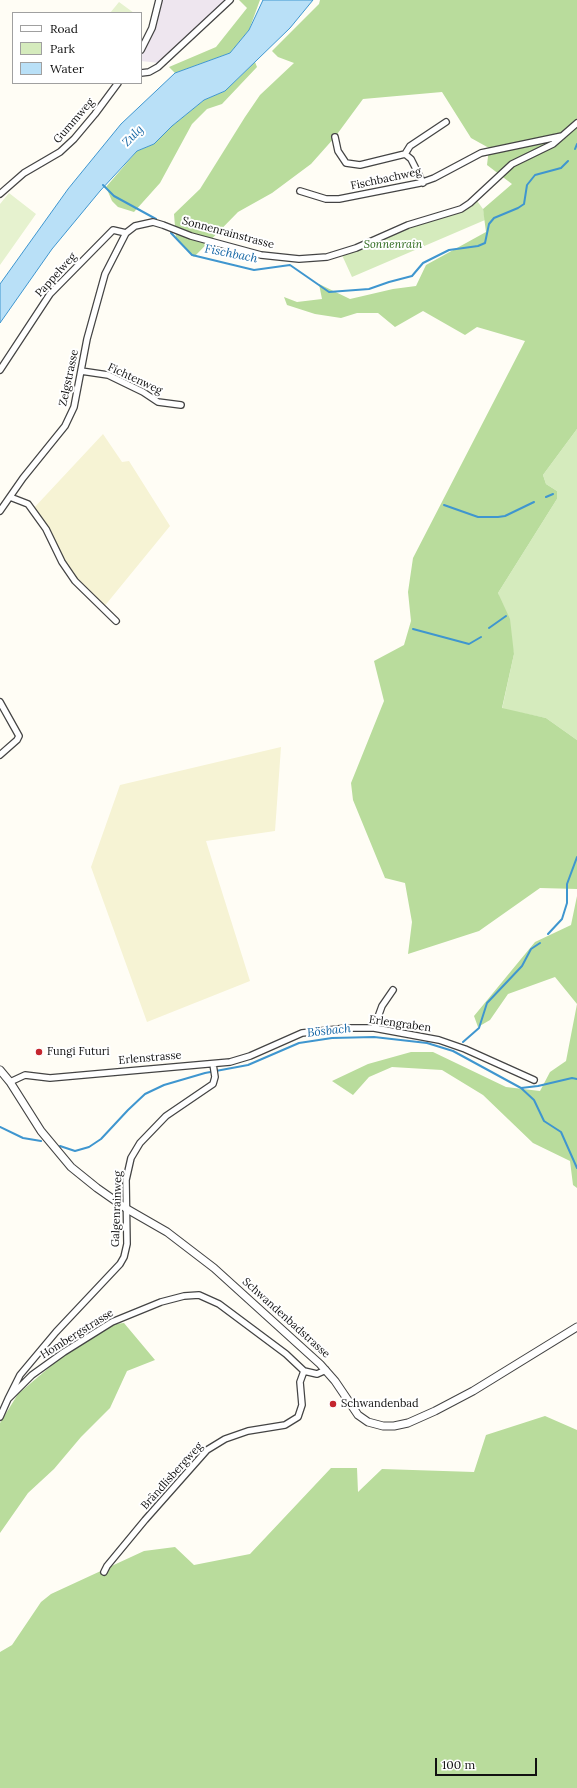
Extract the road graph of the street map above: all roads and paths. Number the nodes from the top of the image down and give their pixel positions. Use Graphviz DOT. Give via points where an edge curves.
graph roads {
  1 [pos="159,0"];
  2 [pos="230,0"];
  3 [pos="142,48"];
  4 [pos="142,73"];
  5 [pos="117,84"];
  6 [pos="446,122"];
  7 [pos="577,123"];
  8 [pos="564,135"];
  9 [pos="335,137"];
  10 [pos="405,154"];
  11 [pos="424,183"];
  12 [pos="300,191"];
  13 [pos="0,194"];
  14 [pos="126,232"];
  15 [pos="0,370"];
  16 [pos="81,371"];
  17 [pos="181,405"];
  18 [pos="10,497"];
  19 [pos="0,511"];
  20 [pos="116,621"];
  21 [pos="0,702"];
  22 [pos="0,754"];
  23 [pos="393,990"];
  24 [pos="374,1028"];
  25 [pos="213,1067"];
  26 [pos="0,1070"];
  27 [pos="534,1080"];
  28 [pos="10,1082"];
  29 [pos="127,1209"];
  30 [pos="577,1327"];
  31 [pos="326,1370"];
  32 [pos="304,1371"];
  33 [pos="8,1399"];
  34 [pos="0,1417"];
  35 [pos="104,1572"];
  1 -- 3 [label="street" via="152,28"];
  2 -- 4 [label="street" via="158,67"];
  5 -- 13 [label="street, Gummweg" via="69,144 15,178"];
  6 -- 10 [label="street" via="410,146"];
  7 -- 8 [label="street, Sonnenrainstrasse"];
  8 -- 11 [label="street, Fischbachweg" via="481,153"];
  8 -- 14 [label="street, Sonnenrainstrasse" via="553,144 512,164 461,209 408,225 356,248 327,257 309,259 262,255 152,222 135,226"];
  9 -- 10 [label="street" via="341,158 351,164 360,165"];
  10 -- 11 [label="street" via="410,157"];
  11 -- 12 [label="street, Fischbachweg" via="338,199 326,199"];
  14 -- 15 [label="street, Pappelweg" via="112,230 50,294"];
  14 -- 16 [label="street, Zelgstrasse" via="105,274"];
  16 -- 17 [label="street, Fichtenweg" via="108,375 158,402"];
  16 -- 18 [label="street, Zelgstrasse" via="74,407 65,426"];
  18 -- 19 [label="street, Zelgstrasse"];
  18 -- 20 [label="street" via="28,504 46,529 62,562 76,581"];
  21 -- 22 [label="street" via="19,736"];
  23 -- 24 [label="street" via="382,1006"];
  24 -- 25 [label="street, Erlengraben" via="312,1030 292,1036 240,1060"];
  24 -- 27 [label="street, Erlengraben" via="449,1043"];
  25 -- 28 [label="street, Erlenstrasse" via="50,1078 25,1075"];
  25 -- 29 [label="street, Galgenrainweg" via="215,1077 211,1086 166,1116 135,1150 127,1172"];
  26 -- 28 [label="street"];
  28 -- 29 [label="street, Schwandenbadstrasse" via="41,1131 65,1160 84,1178"];
  29 -- 31 [label="street, Schwandenbadstrasse" via="167,1232 214,1268"];
  29 -- 33 [label="street, Galgenrainweg" via="126,1250 120,1264 56,1332 20,1375"];
  30 -- 31 [label="street, Schwandenbadstrasse" via="455,1401 419,1418 394,1426 372,1424 358,1415"];
  31 -- 32 [label="street" via="317,1374"];
  32 -- 33 [label="street, Hombergstrasse" via="286,1354 219,1304 206,1297 191,1295 174,1298 112,1322 32,1375"];
  32 -- 35 [label="street, Brändlisbergweg" via="300,1382 302,1405 298,1417 285,1425 248,1430 207,1450"];
  33 -- 34 [label="street, Hombergstrasse"];
}
